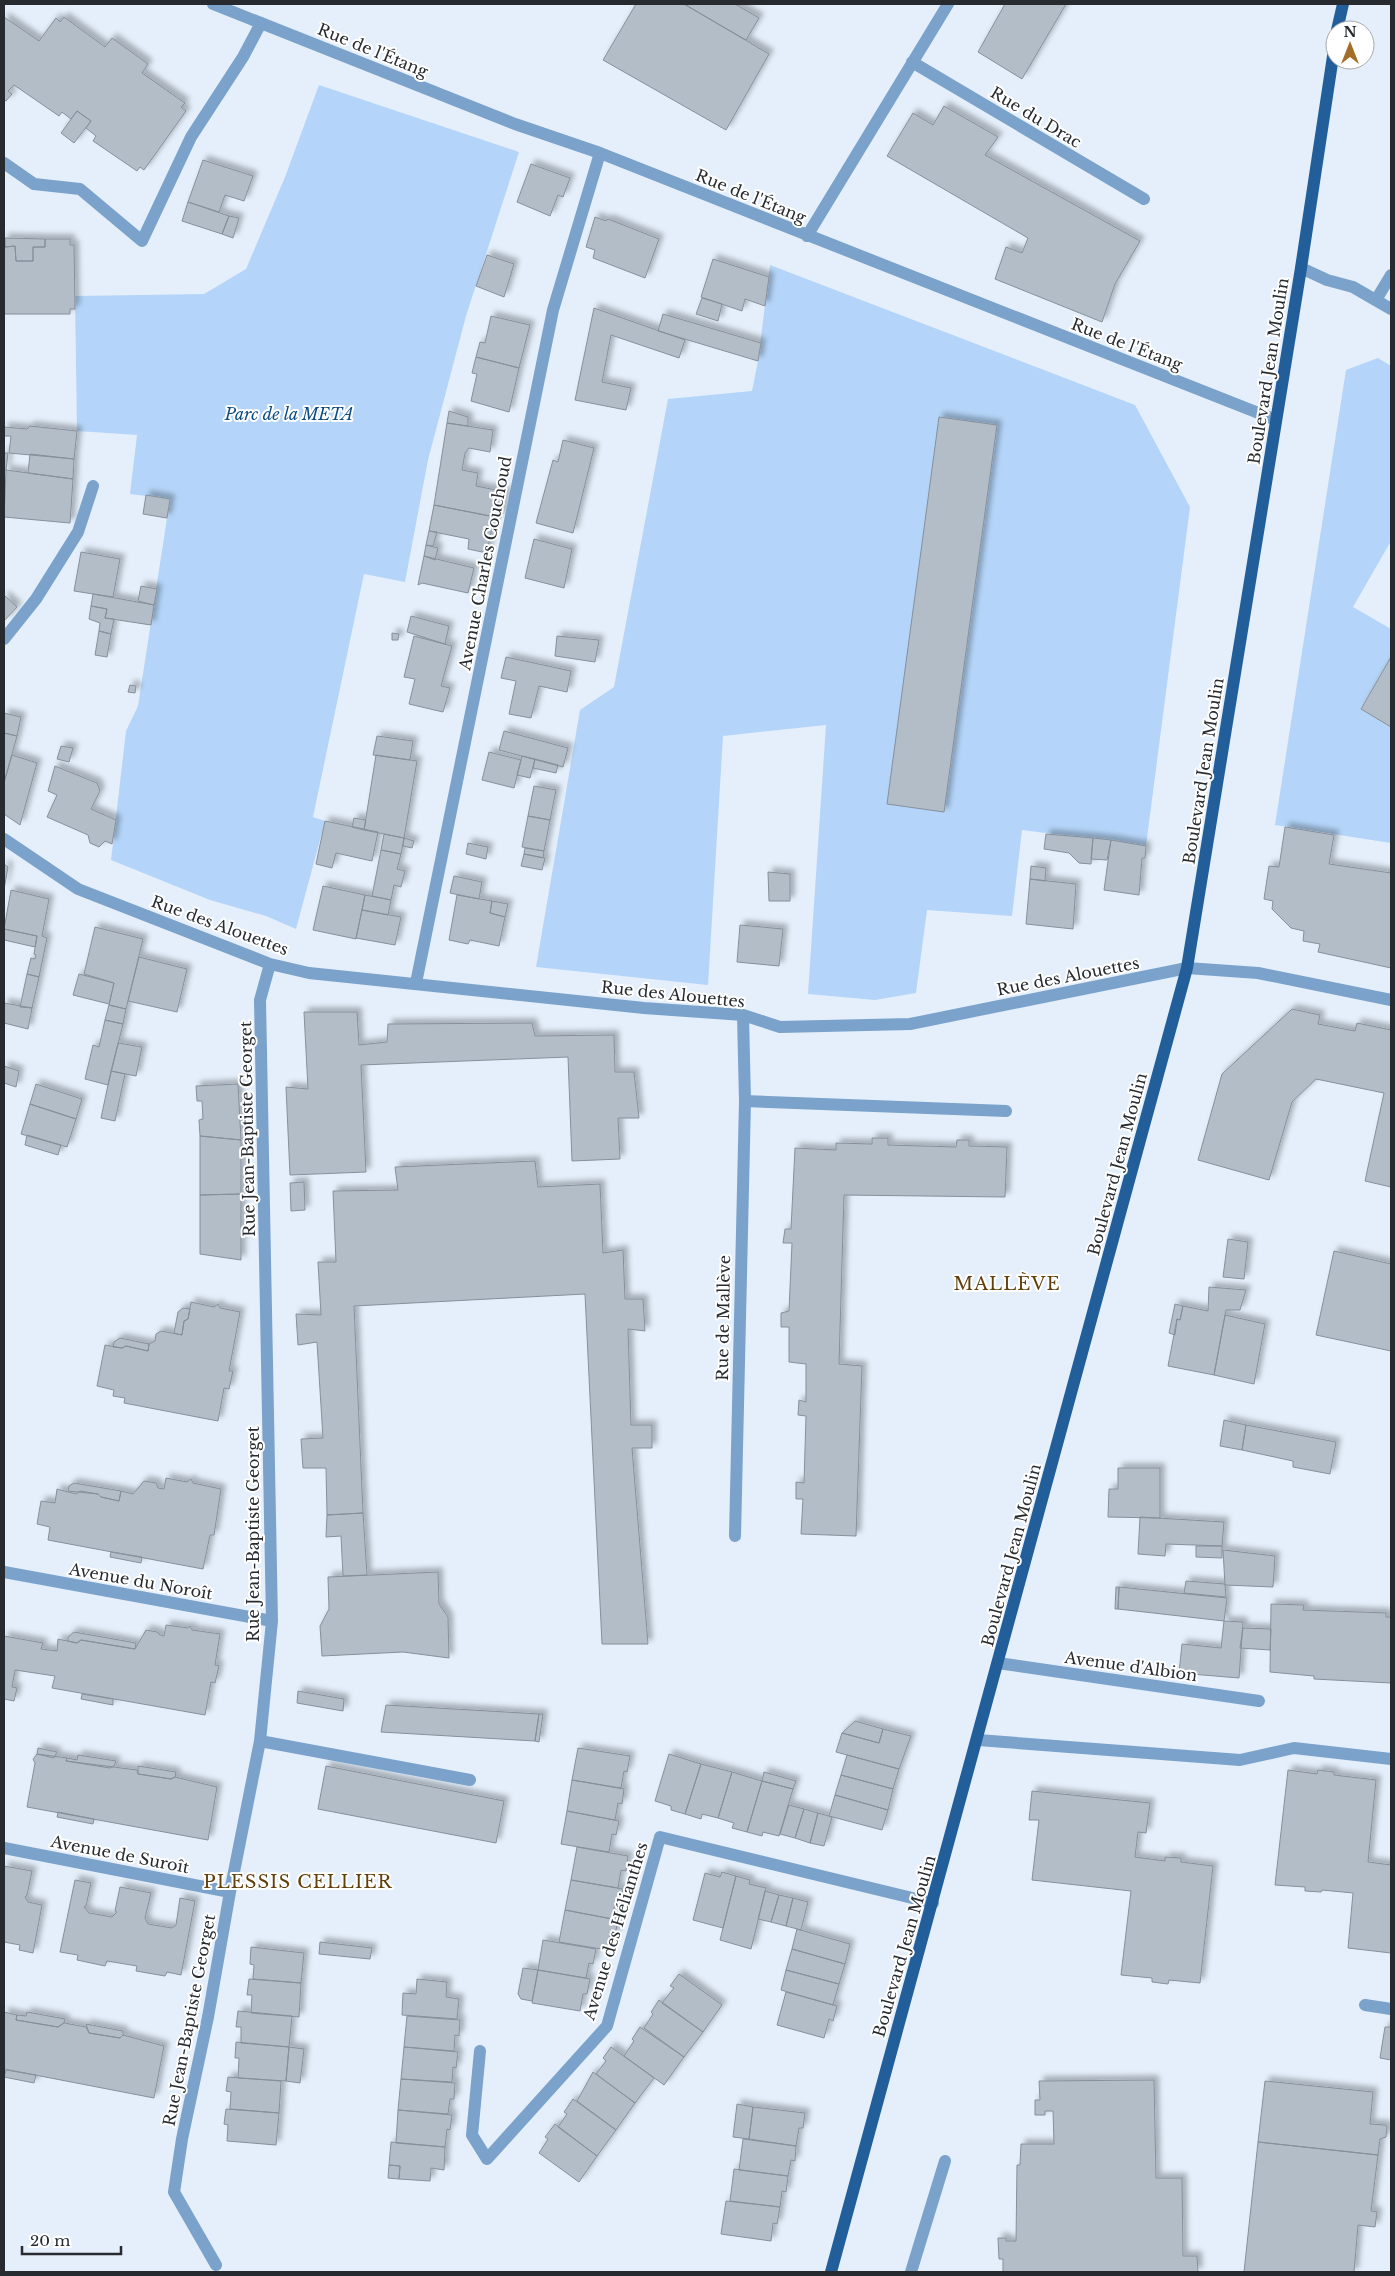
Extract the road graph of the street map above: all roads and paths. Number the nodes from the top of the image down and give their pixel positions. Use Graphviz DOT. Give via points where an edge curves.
graph roads {
  1 [pos="212,4"];
  2 [pos="948,4"];
  3 [pos="261,23"];
  4 [pos="912,62"];
  5 [pos="1331,70"];
  6 [pos="600,153"];
  7 [pos="4,163"];
  8 [pos="1144,199"];
  9 [pos="807,236"];
  10 [pos="1301,268"];
  11 [pos="1391,275"];
  12 [pos="1376,300"];
  13 [pos="1391,309"];
  14 [pos="1276,420"];
  15 [pos="93,486"];
  16 [pos="4,639"];
  17 [pos="4,839"];
  18 [pos="270,964"];
  19 [pos="1187,968"];
  20 [pos="416,982"];
  21 [pos="1391,1000"];
  22 [pos="744,1015"];
  23 [pos="745,1101"];
  24 [pos="1006,1111"];
  25 [pos="734,1536"];
  26 [pos="4,1572"];
  27 [pos="272,1621"];
  28 [pos="998,1663"];
  29 [pos="1259,1701"];
  30 [pos="978,1740"];
  31 [pos="260,1741"];
  32 [pos="1391,1759"];
  33 [pos="470,1780"];
  34 [pos="4,1848"];
  35 [pos="230,1892"];
  36 [pos="933,1903"];
  37 [pos="1365,2005"];
  38 [pos="1391,2008"];
  39 [pos="480,2051"];
  40 [pos="945,2161"];
  41 [pos="216,2266"];
  42 [pos="832,2272"];
  43 [pos="911,2272"];
  1 -- 3 [label="street, Rue de l'Étang"];
  2 -- 4 [label="street"];
  3 -- 6 [label="street, Rue de l'Étang" via="515,124"];
  3 -- 7 [label="street" via="191,137 142,241 80,189 34,184"];
  4 -- 8 [label="street, Rue du Drac"];
  4 -- 9 [label="street"];
  5 -- 10 [label="main road, Boulevard Jean Moulin"];
  6 -- 9 [label="street, Rue de l'Étang"];
  6 -- 20 [label="street, Avenue Charles Couchoud" via="553,310"];
  9 -- 14 [label="street, Rue de l'Étang"];
  10 -- 12 [label="street" via="1353,287"];
  10 -- 14 [label="main road, Boulevard Jean Moulin"];
  11 -- 12 [label="street"];
  12 -- 13 [label="street"];
  14 -- 19 [label="main road, Boulevard Jean Moulin"];
  15 -- 16 [label="street" via="78,532 36,599"];
  17 -- 18 [label="street, Rue des Alouettes" via="78,889"];
  18 -- 20 [label="street, Rue des Alouettes" via="309,973"];
  18 -- 27 [label="street, Rue Jean-Baptiste Georget" via="260,1000"];
  19 -- 21 [label="street, Rue des Alouettes" via="1258,973"];
  19 -- 22 [label="street, Rue des Alouettes" via="910,1024 780,1027"];
  19 -- 28 [label="main road, Boulevard Jean Moulin"];
  20 -- 22 [label="street, Rue des Alouettes" via="644,1008"];
  22 -- 23 [label="street, Rue de Mallève"];
  23 -- 24 [label="street"];
  23 -- 25 [label="street, Rue de Mallève"];
  26 -- 27 [label="street, Avenue du Noroît"];
  27 -- 31 [label="street, Rue Jean-Baptiste Georget"];
  28 -- 29 [label="street, Avenue d'Albion"];
  28 -- 30 [label="main road, Boulevard Jean Moulin"];
  30 -- 32 [label="street" via="1240,1760 1294,1748"];
  30 -- 36 [label="main road, Boulevard Jean Moulin"];
  31 -- 33 [label="street"];
  31 -- 35 [label="street, Rue Jean-Baptiste Georget"];
  34 -- 35 [label="street, Avenue de Suroît"];
  35 -- 41 [label="street, Rue Jean-Baptiste Georget" via="174,2192"];
  36 -- 39 [label="street, Avenue des Hélianthes" via="660,1837 607,2026 487,2159 472,2134"];
  36 -- 42 [label="main road, Boulevard Jean Moulin"];
  37 -- 38 [label="street"];
  40 -- 43 [label="street"];
}
